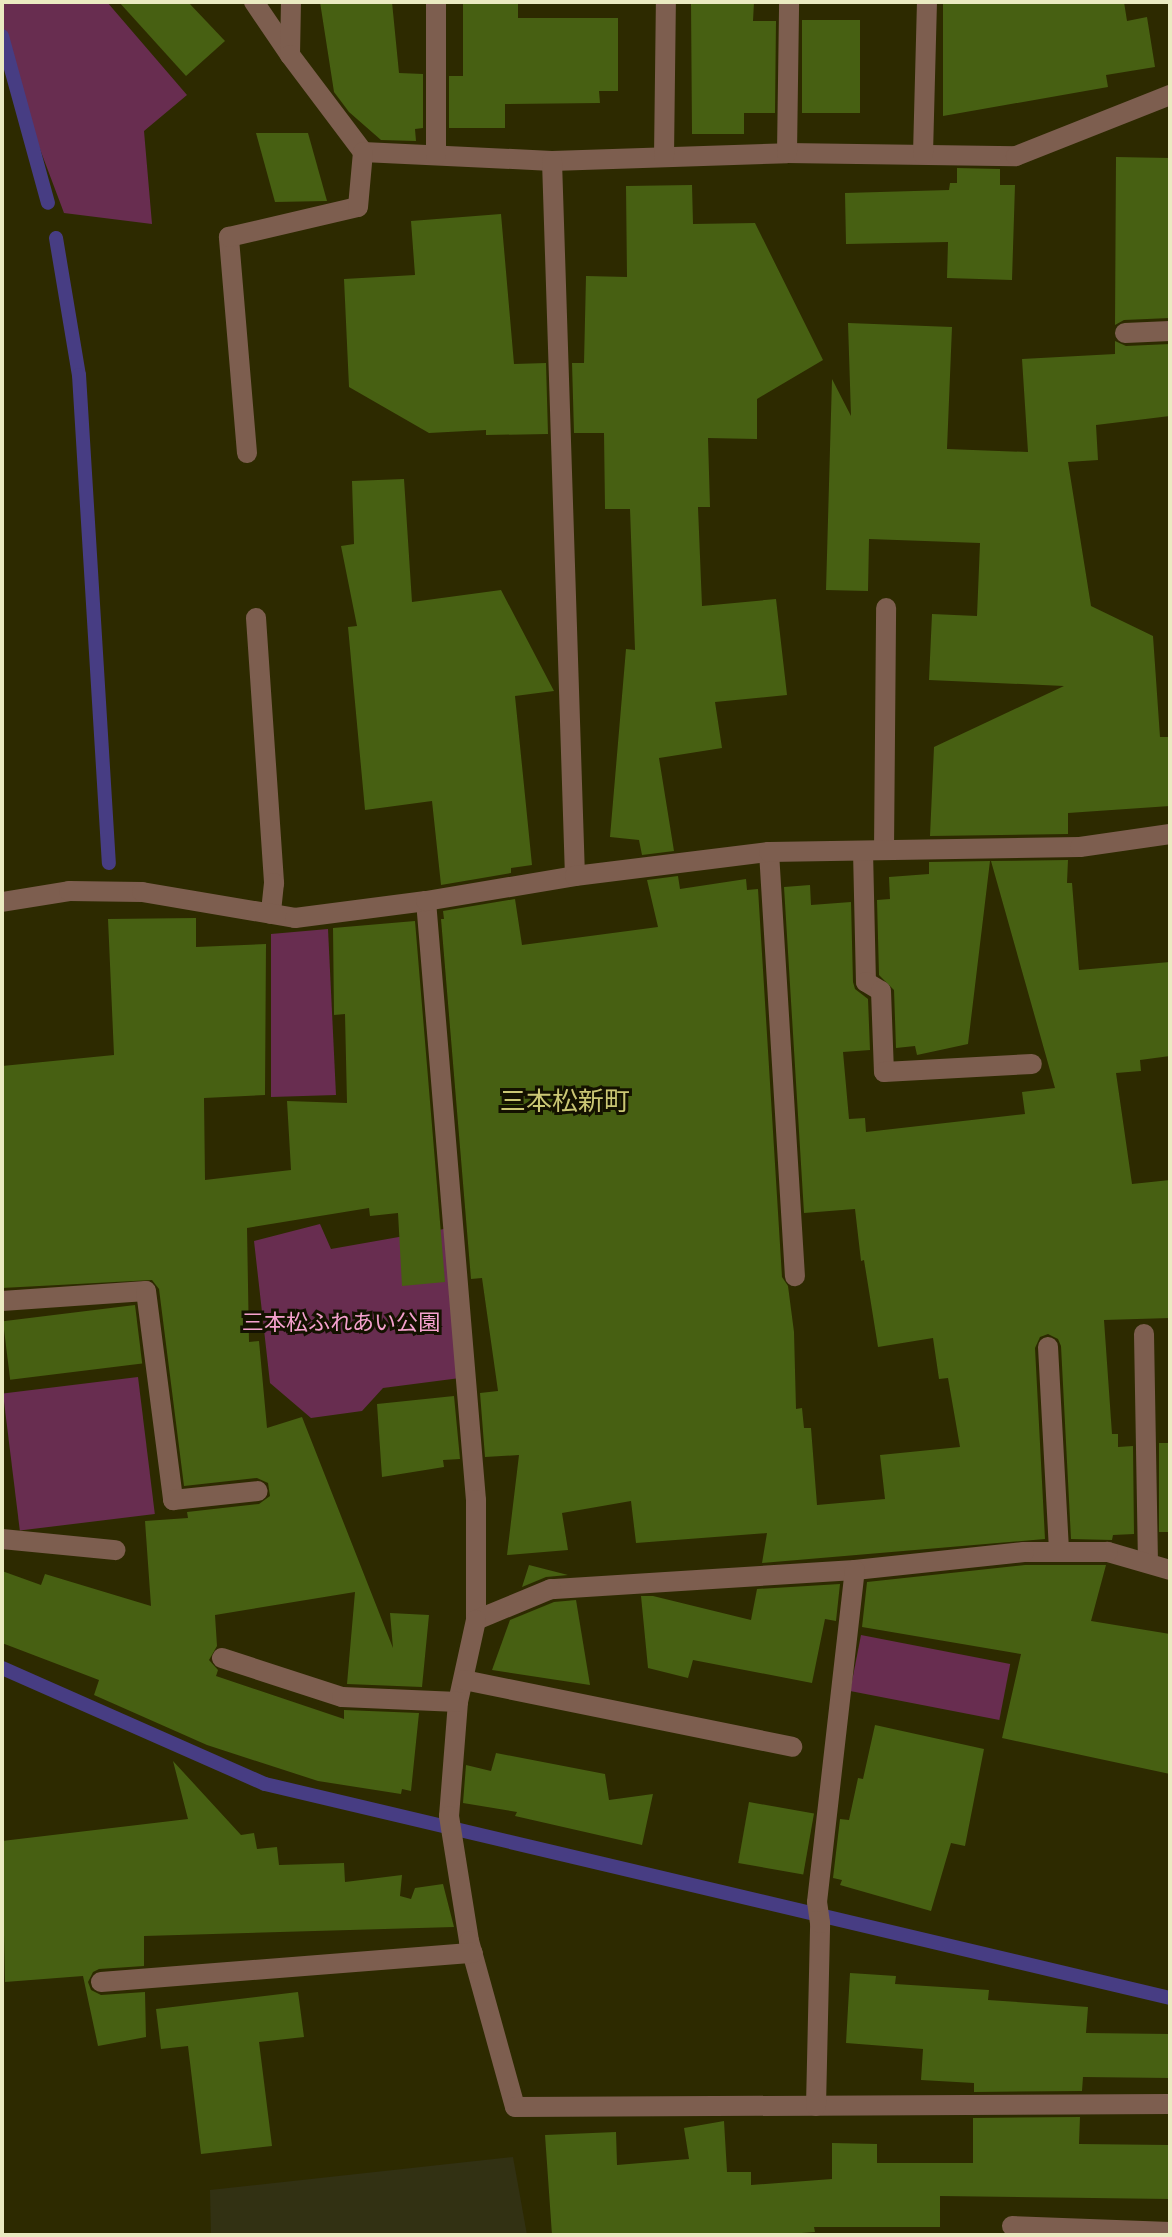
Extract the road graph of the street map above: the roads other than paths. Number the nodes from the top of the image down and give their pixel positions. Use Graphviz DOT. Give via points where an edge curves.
graph roads {
  1 [pos="254,2"];
  2 [pos="291,2"];
  3 [pos="436,2"];
  4 [pos="666,2"];
  5 [pos="789,2"];
  6 [pos="927,2"];
  7 [pos="290,55"];
  8 [pos="1170,95"];
  9 [pos="363,152"];
  10 [pos="787,153"];
  11 [pos="923,154"];
  12 [pos="436,155"];
  13 [pos="664,157"];
  14 [pos="552,161"];
  15 [pos="1170,331"];
  16 [pos="1125,333"];
  17 [pos="247,453"];
  18 [pos="886,608"];
  19 [pos="256,618"];
  20 [pos="1170,834"];
  21 [pos="884,850"];
  22 [pos="863,851"];
  23 [pos="769,852"];
  24 [pos="575,876"];
  25 [pos="426,901"];
  26 [pos="2,902"];
  27 [pos="271,914"];
  28 [pos="1032,1064"];
  29 [pos="795,1276"];
  30 [pos="2,1301"];
  31 [pos="1144,1334"];
  32 [pos="1048,1347"];
  33 [pos="258,1491"];
  34 [pos="2,1539"];
  35 [pos="115,1550"];
  36 [pos="1059,1552"];
  37 [pos="1148,1563"];
  38 [pos="855,1570"];
  39 [pos="1170,1570"];
  40 [pos="476,1620"];
  41 [pos="222,1658"];
  42 [pos="464,1680"];
  43 [pos="458,1702"];
  44 [pos="792,1747"];
  45 [pos="473,1953"];
  46 [pos="101,1982"];
  47 [pos="1170,2104"];
  48 [pos="816,2106"];
  49 [pos="1012,2226"];
  50 [pos="1170,2232"];
  1 -- 7 [label="street"];
  2 -- 7 [label="street"];
  3 -- 12 [label="street"];
  4 -- 13 [label="street"];
  5 -- 10 [label="street"];
  6 -- 11 [label="street"];
  7 -- 9 [label="street"];
  8 -- 11 [label="street" via="1016,156"];
  9 -- 12 [label="street"];
  9 -- 17 [label="street" via="358,207 229,237"];
  10 -- 11 [label="street"];
  10 -- 13 [label="street"];
  12 -- 14 [label="street"];
  13 -- 14 [label="street"];
  14 -- 24 [label="street"];
  15 -- 16 [label="street"];
  18 -- 21 [label="street"];
  19 -- 27 [label="street" via="274,883"];
  20 -- 21 [label="street" via="1080,847"];
  21 -- 22 [label="street"];
  22 -- 23 [label="street"];
  22 -- 28 [label="street" via="866,982 881,991 884,1072"];
  23 -- 24 [label="street"];
  23 -- 29 [label="street"];
  24 -- 25 [label="street"];
  25 -- 27 [label="street" via="295,918"];
  25 -- 40 [label="street" via="476,1500"];
  26 -- 27 [label="street" via="69,891 142,892"];
  30 -- 33 [label="street" via="146,1291 173,1500"];
  31 -- 37 [label="street"];
  32 -- 36 [label="street"];
  34 -- 35 [label="street"];
  36 -- 37 [label="street" via="1108,1552"];
  36 -- 38 [label="street"];
  37 -- 39 [label="street"];
  38 -- 40 [label="street" via="551,1589"];
  38 -- 48 [label="street" via="817,1902"];
  40 -- 42 [label="street"];
  41 -- 43 [label="street" via="342,1697"];
  42 -- 43 [label="street"];
  42 -- 44 [label="street"];
  43 -- 45 [label="street" via="449,1816"];
  45 -- 46 [label="street"];
  45 -- 48 [label="street" via="515,2107"];
  47 -- 48 [label="street"];
  49 -- 50 [label="street"];
}
